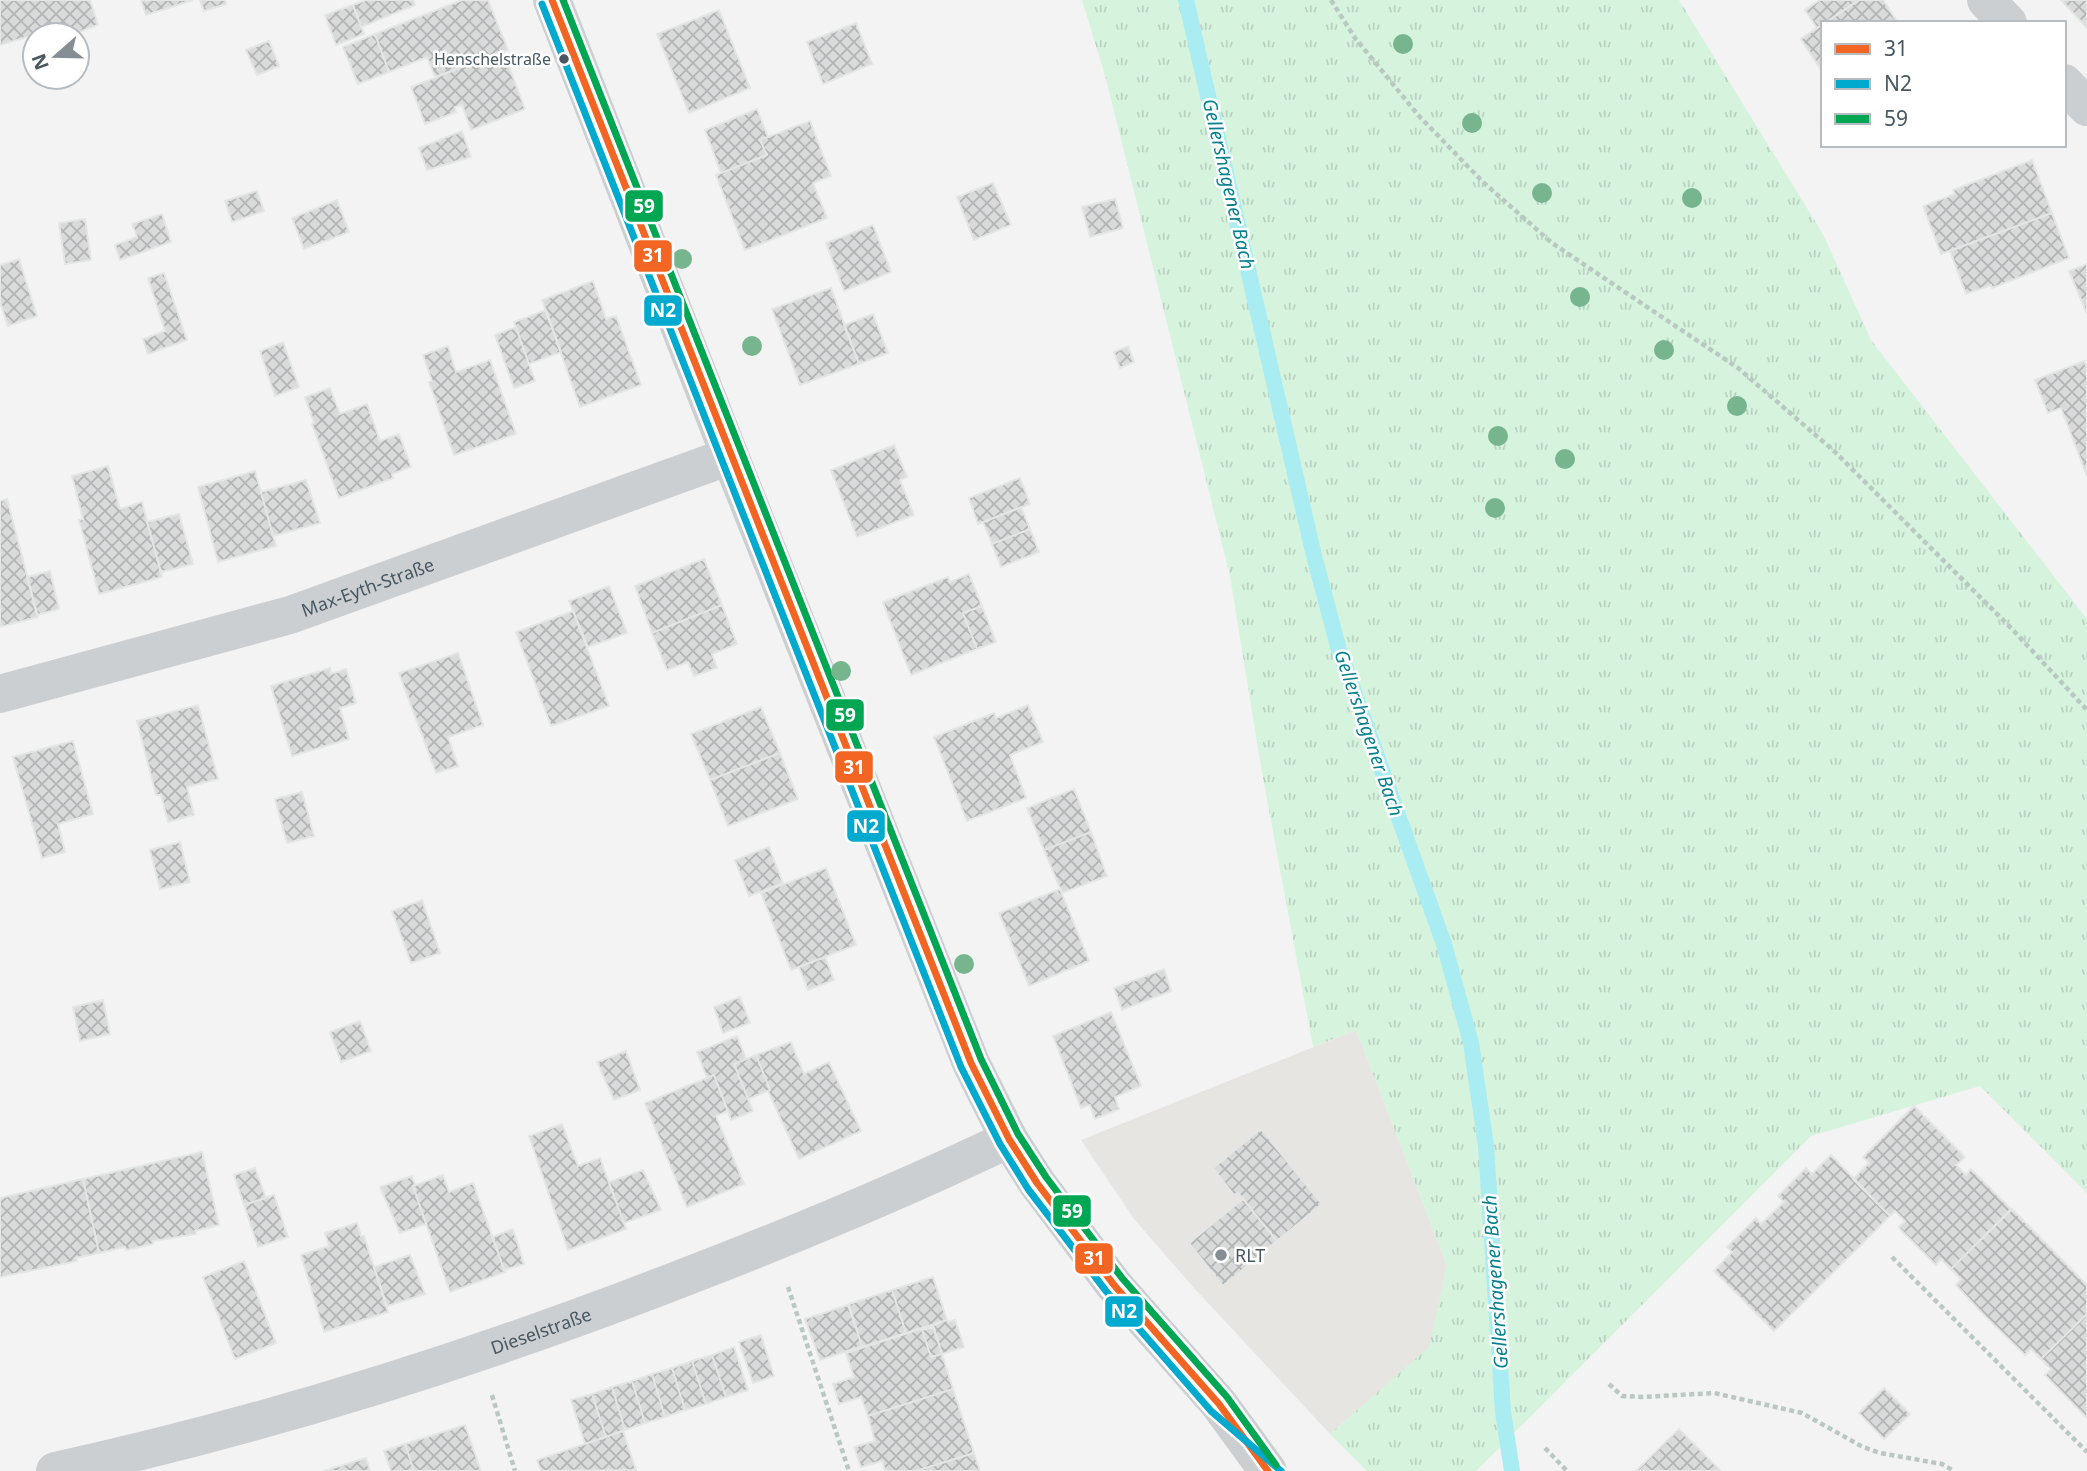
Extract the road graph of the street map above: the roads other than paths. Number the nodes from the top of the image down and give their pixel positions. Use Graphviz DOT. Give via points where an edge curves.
graph roads {
  1 [pos="552,0"];
  2 [pos="1986,0"];
  3 [pos="2006,21"];
  4 [pos="2066,85"];
  5 [pos="2087,107"];
  6 [pos="730,456"];
  7 [pos="0,694"];
  8 [pos="1009,1139"];
  9 [pos="1219,1404"];
  10 [pos="55,1471"];
  11 [pos="1268,1471"];
  12 [pos="1297,1471"];
  1 -- 6 [label="street"];
  2 -- 3 [label="street"];
  4 -- 5 [label="street"];
  6 -- 7 [label="street, Max-Eyth-Straße" via="290,615"];
  6 -- 8 [label="street" via="971,1063"];
  8 -- 9 [label="street" via="1114,1285"];
  8 -- 10 [label="street, Dieselstraße" via="774,1243 479,1353 329,1401"];
  9 -- 11 [label="street"];
  9 -- 12 [label="street"];
}
